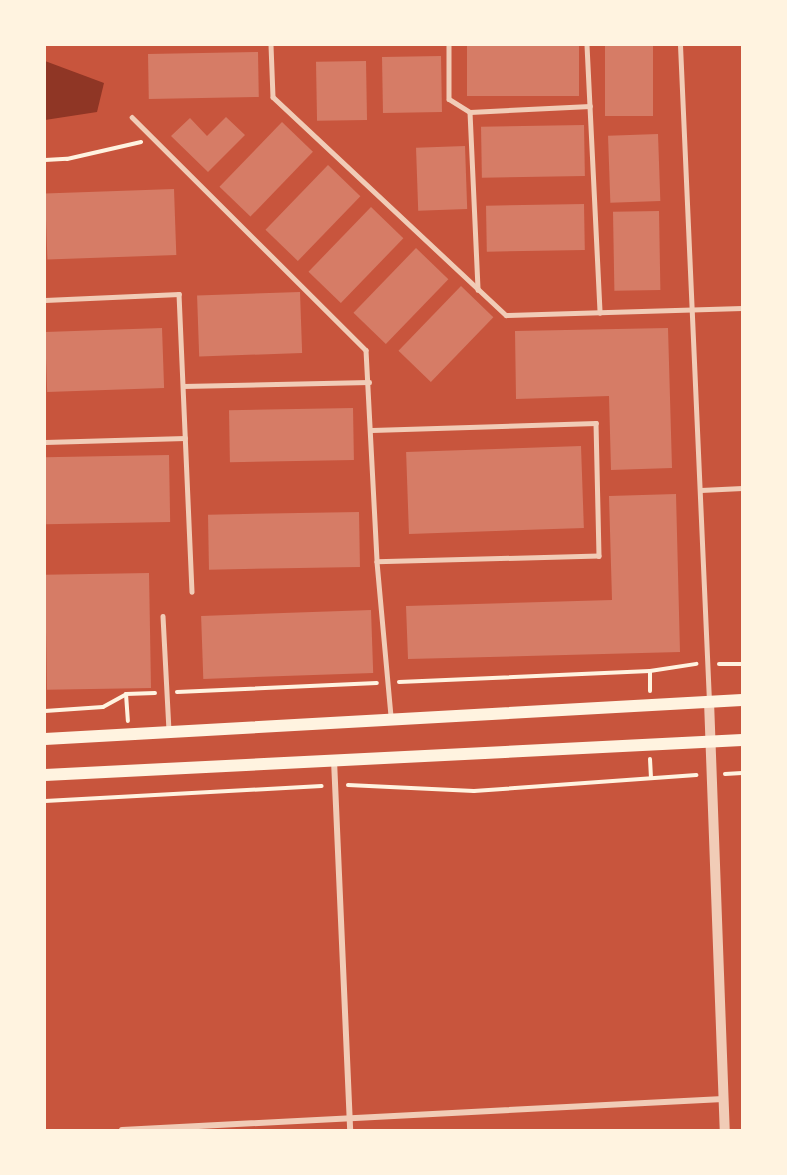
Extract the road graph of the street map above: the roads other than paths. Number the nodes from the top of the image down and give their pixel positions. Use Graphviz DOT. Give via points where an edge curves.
graph roads {
  1 [pos="271,45"];
  2 [pos="449,45"];
  3 [pos="587,45"];
  4 [pos="680,45"];
  5 [pos="590,106"];
  6 [pos="470,112"];
  7 [pos="132,117"];
  8 [pos="478,290"];
  9 [pos="45,300"];
  10 [pos="742,308"];
  11 [pos="692,310"];
  12 [pos="600,313"];
  13 [pos="369,382"];
  14 [pos="183,386"];
  15 [pos="372,430"];
  16 [pos="185,438"];
  17 [pos="45,442"];
  18 [pos="742,488"];
  19 [pos="701,490"];
  20 [pos="377,562"];
  21 [pos="192,592"];
  22 [pos="163,616"];
  23 [pos="742,700"];
  24 [pos="709,701"];
  25 [pos="391,723"];
  26 [pos="170,734"];
  27 [pos="45,739"];
  28 [pos="742,740"];
  29 [pos="710,742"];
  30 [pos="334,760"];
  31 [pos="45,775"];
  32 [pos="723,1099"];
  33 [pos="350,1118"];
  34 [pos="122,1130"];
  35 [pos="350,1130"];
  36 [pos="725,1130"];
  1 -- 8 [label="lane" via="273,97"];
  2 -- 6 [label="lane" via="449,99"];
  3 -- 5 [label="lane"];
  4 -- 11 [label="street"];
  5 -- 6 [label="lane"];
  5 -- 12 [label="lane"];
  6 -- 8 [label="lane"];
  7 -- 13 [label="lane" via="366,350"];
  8 -- 12 [label="lane" via="506,315"];
  9 -- 14 [label="lane" via="179,294"];
  10 -- 11 [label="lane"];
  11 -- 12 [label="lane"];
  11 -- 19 [label="street"];
  13 -- 14 [label="lane"];
  13 -- 15 [label="lane"];
  14 -- 16 [label="lane"];
  15 -- 20 [label="lane"];
  15 -- 20 [label="lane" via="596,423 599,556"];
  16 -- 17 [label="lane"];
  16 -- 21 [label="lane"];
  18 -- 19 [label="lane"];
  19 -- 24 [label="street"];
  20 -- 25 [label="lane"];
  22 -- 26 [label="lane"];
  23 -- 24 [label="main road"];
  24 -- 25 [label="main road"];
  24 -- 29 [label="street"];
  25 -- 26 [label="main road"];
  26 -- 27 [label="main road"];
  28 -- 29 [label="main road"];
  29 -- 30 [label="main road"];
  29 -- 32 [label="street"];
  30 -- 31 [label="main road"];
  30 -- 33 [label="street"];
  32 -- 33 [label="street"];
  32 -- 36 [label="street"];
  33 -- 34 [label="street"];
  33 -- 35 [label="street"];
}
